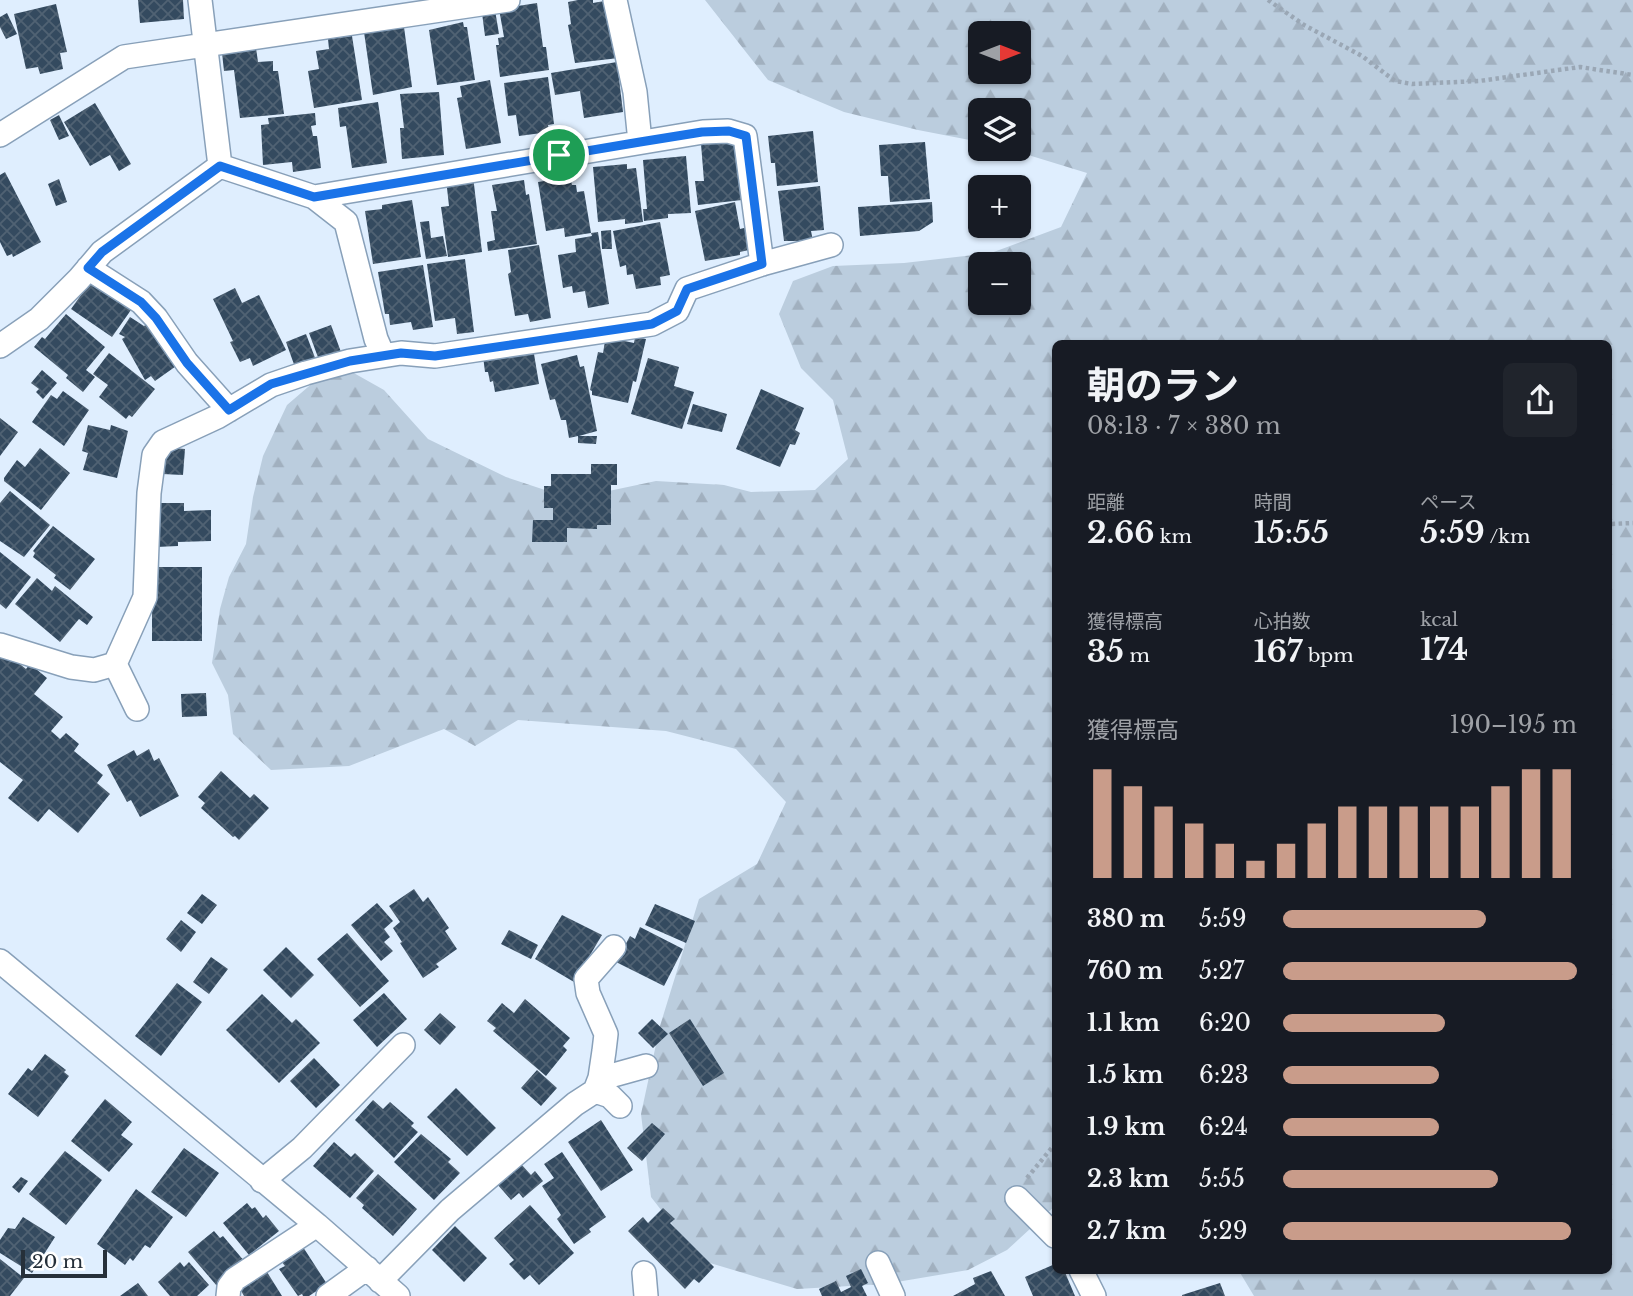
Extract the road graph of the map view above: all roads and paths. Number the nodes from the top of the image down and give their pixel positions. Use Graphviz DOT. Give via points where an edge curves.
graph roads {
  1 [pos="200,0"];
  2 [pos="508,0"];
  3 [pos="615,0"];
  4 [pos="1268,0"];
  5 [pos="206,45"];
  6 [pos="1633,75"];
  7 [pos="0,135"];
  8 [pos="640,142"];
  9 [pos="220,166"];
  10 [pos="314,197"];
  11 [pos="831,245"];
  12 [pos="762,264"];
  13 [pos="88,268"];
  14 [pos="0,346"];
  15 [pos="383,355"];
  16 [pos="229,410"];
  17 [pos="1633,523"];
  18 [pos="1612,526"];
  19 [pos="0,645"];
  20 [pos="115,664"];
  21 [pos="137,709"];
  22 [pos="614,947"];
  23 [pos="0,961"];
  24 [pos="403,1045"];
  25 [pos="646,1066"];
  26 [pos="595,1091"];
  27 [pos="620,1106"];
  28 [pos="1052,1148"];
  29 [pos="261,1181"];
  30 [pos="1017,1198"];
  31 [pos="317,1225"];
  32 [pos="1052,1233"];
  33 [pos="878,1263"];
  34 [pos="374,1274"];
  35 [pos="1083,1274"];
  36 [pos="229,1296"];
  37 [pos="328,1296"];
  38 [pos="398,1296"];
  39 [pos="894,1296"];
  40 [pos="1094,1296"];
  1 -- 5 [label="street"];
  2 -- 5 [label="street"];
  3 -- 8 [label="street" via="635,92"];
  4 -- 6 [label="path" via="1395,81 1479,81 1580,68"];
  5 -- 7 [label="street" via="124,57"];
  5 -- 9 [label="street"];
  8 -- 10 [label="street"];
  8 -- 12 [label="street" via="702,132 746,136"];
  9 -- 10 [label="street"];
  9 -- 13 [label="street" via="102,252"];
  10 -- 15 [label="street" via="346,222"];
  11 -- 12 [label="street"];
  12 -- 15 [label="street" via="687,289 677,311 652,324 435,356"];
  13 -- 14 [label="street" via="39,319"];
  13 -- 16 [label="street" via="141,302"];
  15 -- 16 [label="street" via="271,384"];
  16 -- 20 [label="street" via="166,439 154,455 145,597"];
  17 -- 18 [label="path"];
  19 -- 20 [label="street" via="71,667 94,670"];
  20 -- 21 [label="street"];
  22 -- 26 [label="street" via="586,979 606,1034"];
  23 -- 29 [label="street"];
  24 -- 29 [label="street" via="302,1148"];
  25 -- 26 [label="street" via="610,1076"];
  26 -- 27 [label="street"];
  26 -- 34 [label="street"];
  28 -- 30 [label="path" via="1014,1194"];
  29 -- 31 [label="street"];
  30 -- 32 [label="street"];
  31 -- 34 [label="street"];
  31 -- 36 [label="street" via="235,1279"];
  33 -- 39 [label="street"];
  34 -- 37 [label="street"];
  34 -- 38 [label="street"];
  35 -- 40 [label="street"];
}
